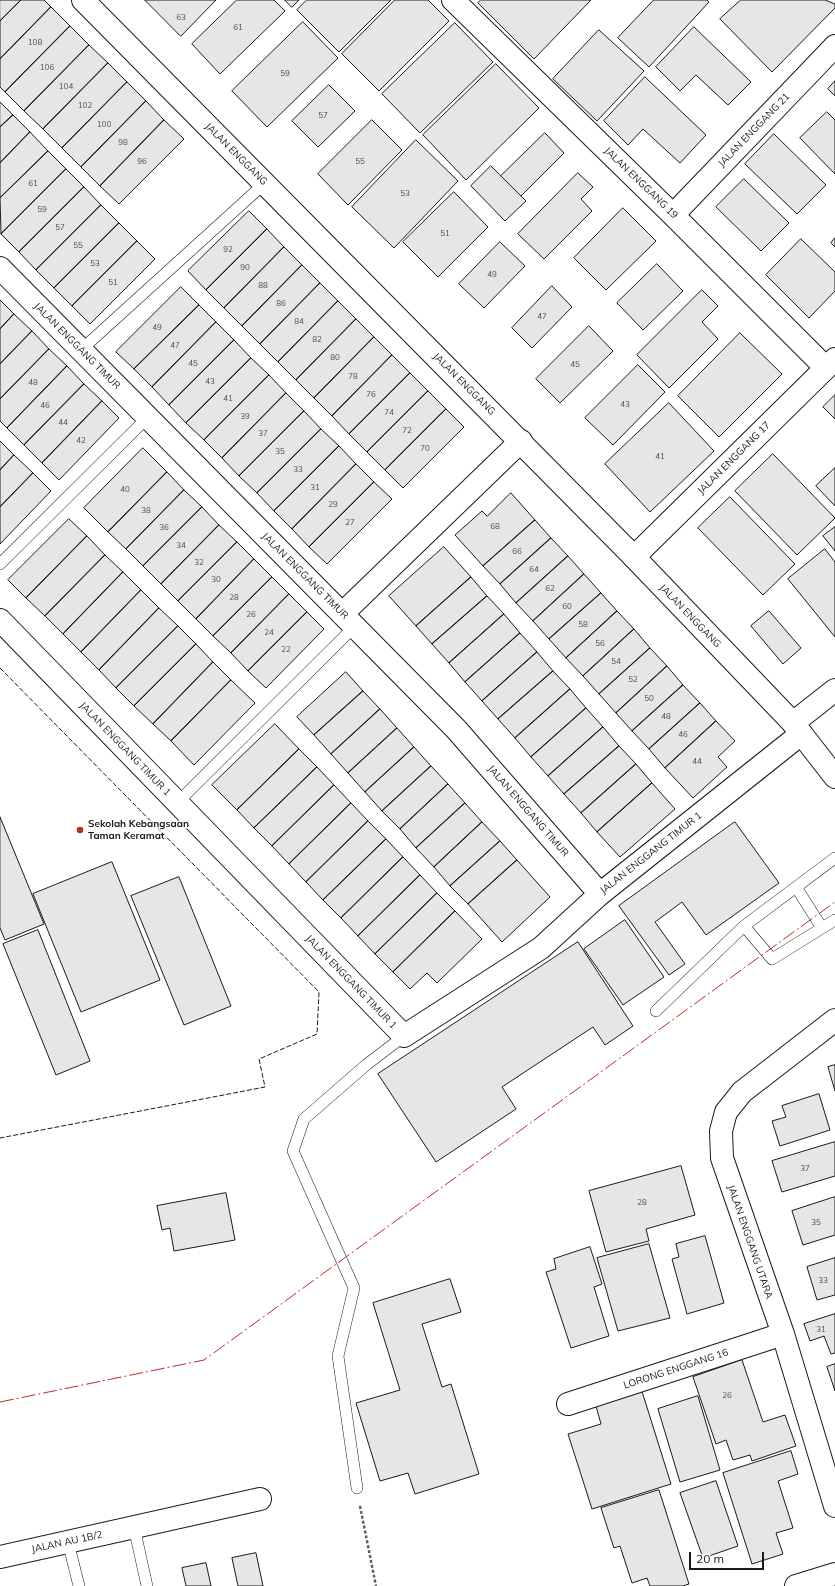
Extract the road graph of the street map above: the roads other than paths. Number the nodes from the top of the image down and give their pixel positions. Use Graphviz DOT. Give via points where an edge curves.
graph roads {
  1 [pos="83,0"];
  2 [pos="454,0"];
  3 [pos="835,46"];
  4 [pos="265,183"];
  5 [pos="673,215"];
  6 [pos="0,268"];
  7 [pos="82,350"];
  8 [pos="831,364"];
  9 [pos="148,417"];
  10 [pos="521,442"];
  11 [pos="634,558"];
  12 [pos="0,564"];
  13 [pos="0,620"];
  14 [pos="348,620"];
  15 [pos="835,690"];
  16 [pos="797,729"];
  17 [pos="835,777"];
  18 [pos="177,803"];
  19 [pos="835,858"];
  20 [pos="796,887"];
  21 [pos="600,894"];
  22 [pos="835,920"];
  23 [pos="744,926"];
  24 [pos="822,928"];
  25 [pos="656,1011"];
  26 [pos="835,1020"];
  27 [pos="404,1036"];
  28 [pos="783,1334"];
  29 [pos="568,1404"];
  30 [pos="357,1488"];
  31 [pos="260,1499"];
  32 [pos="835,1506"];
  33 [pos="134,1527"];
  34 [pos="68,1542"];
  35 [pos="0,1556"];
  36 [pos="835,1574"];
  37 [pos="79,1586"];
  38 [pos="147,1586"];
  39 [pos="796,1586"];
  1 -- 4 [label="street, JALAN ENGGANG"];
  2 -- 5 [label="street, JALAN ENGGANG 19"];
  3 -- 5 [label="street, JALAN ENGGANG 21"];
  4 -- 7 [label="lane"];
  4 -- 10 [label="street, JALAN ENGGANG"];
  5 -- 8 [label="street, JALAN ENGGANG 19"];
  6 -- 7 [label="street, JALAN ENGGANG TIMUR"];
  7 -- 9 [label="street, JALAN ENGGANG TIMUR"];
  8 -- 11 [label="street, JALAN ENGGANG 17"];
  9 -- 12 [label="lane"];
  9 -- 14 [label="street, JALAN ENGGANG TIMUR"];
  10 -- 11 [label="street, JALAN ENGGANG"];
  10 -- 14 [label="street"];
  11 -- 16 [label="street, JALAN ENGGANG"];
  13 -- 18 [label="street, JALAN ENGGANG TIMUR 1"];
  14 -- 18 [label="lane"];
  14 -- 21 [label="street, JALAN ENGGANG TIMUR" via="456,729"];
  15 -- 16 [label="street, JALAN ENGGANG TIMUR 1"];
  16 -- 17 [label="street, JALAN ENGGANG"];
  16 -- 21 [label="street, JALAN ENGGANG TIMUR 1"];
  18 -- 27 [label="street, JALAN ENGGANG TIMUR 1"];
  19 -- 20 [label="lane"];
  20 -- 23 [label="lane"];
  20 -- 24 [label="lane"];
  21 -- 27 [label="street, JALAN ENGGANG TIMUR 1" via="541,948"];
  22 -- 24 [label="lane"];
  23 -- 24 [label="lane" via="772,959"];
  23 -- 25 [label="lane"];
  26 -- 28 [label="street, JALAN ENGGANG UTARA" via="742,1092 726,1112 721,1131 722,1158"];
  27 -- 30 [label="lane" via="304,1119 293,1151 354,1288 338,1356"];
  28 -- 29 [label="street, LORONG ENGGANG 16"];
  28 -- 32 [label="street, JALAN ENGGANG UTARA"];
  31 -- 33 [label="street, JALAN AU 1B/2"];
  33 -- 34 [label="street, JALAN AU 1B/2"];
  33 -- 38 [label="lane"];
  34 -- 35 [label="street, JALAN AU 1B/2"];
  34 -- 37 [label="lane"];
  36 -- 39 [label="street"];
}
